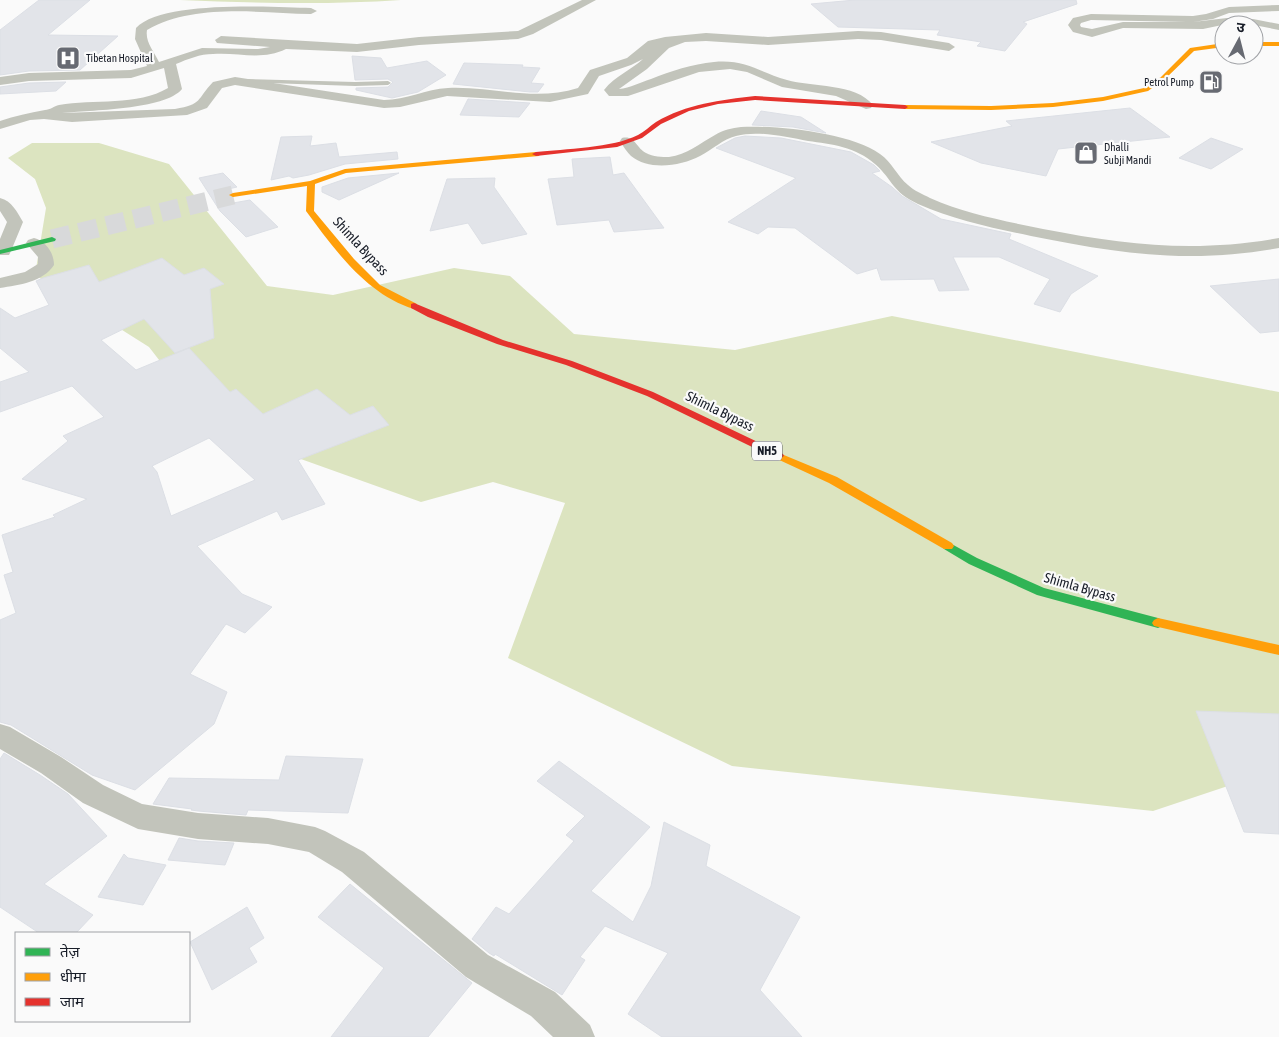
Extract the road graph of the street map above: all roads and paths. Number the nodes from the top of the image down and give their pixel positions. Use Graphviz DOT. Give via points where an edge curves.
graph roads {
  1 [pos="590,0"];
  2 [pos="1279,8"];
  3 [pos="311,11"];
  4 [pos="1279,27"];
  5 [pos="220,40"];
  6 [pos="675,40"];
  7 [pos="1264,44"];
  8 [pos="1279,44"];
  9 [pos="282,45"];
  10 [pos="1214,46"];
  11 [pos="949,47"];
  12 [pos="169,62"];
  13 [pos="154,68"];
  14 [pos="0,81"];
  15 [pos="235,81"];
  16 [pos="388,83"];
  17 [pos="866,105"];
  18 [pos="50,114"];
  19 [pos="0,125"];
  20 [pos="626,141"];
  21 [pos="311,183"];
  22 [pos="233,195"];
  23 [pos="0,203"];
  24 [pos="52,239"];
  25 [pos="1279,242"];
  26 [pos="34,243"];
  27 [pos="1,251"];
  28 [pos="0,283"];
  29 [pos="1279,650"];
  30 [pos="0,735"];
  31 [pos="578,1037"];
  1 -- 9 [label="street" via="518,36 357,48"];
  2 -- 4 [label="street" via="1229,10 1193,19 1091,17 1077,20 1074,25 1078,30 1092,33 1123,25 1203,26 1227,21"];
  3 -- 13 [label="street" via="218,10 156,20 140,32 146,51 153,58"];
  5 -- 9 [label="street"];
  6 -- 11 [label="street" via="790,41 864,35"];
  6 -- 15 [label="street" via="657,40 632,60 594,73 583,90 553,99 446,92 406,103 384,104"];
  6 -- 17 [label="street" via="617,83 612,92 623,93 693,68 728,66 755,70 788,85 850,94"];
  7 -- 8 [label="main road"];
  9 -- 12 [label="street" via="267,51 203,51"];
  10 -- 17 [label="main road" via="1192,49 1146,90 1103,99 991,108"];
  12 -- 13 [label="street"];
  12 -- 18 [label="street" via="175,84 171,93"];
  13 -- 14 [label="street" via="131,74"];
  15 -- 16 [label="lane"];
  15 -- 18 [label="street" via="218,84 201,106 184,112 72,118"];
  17 -- 20 [label="main road" via="755,98 718,102 687,110 640,137"];
  18 -- 19 [label="street" via="29,116"];
  20 -- 21 [label="main road" via="572,151 352,170"];
  20 -- 25 [label="street" via="644,157 674,160 687,157 724,135 742,131 825,139 842,142 882,163 896,184 909,193 948,210 995,224 1141,251 1229,251"];
  21 -- 22 [label="main road"];
  21 -- 29 [label="main road, Shimla Bypass / NH5" via="310,212 351,261 377,287 431,316 650,394 833,480 973,560 1041,592"];
  23 -- 27 [label="street" via="8,209 15,222"];
  24 -- 26 [label="main road"];
  26 -- 27 [label="main road"];
  26 -- 28 [label="street" via="46,256 46,265 39,272 22,279"];
  30 -- 31 [label="street" via="93,794 138,816 198,826 268,831 315,840 353,862 477,966 543,1004"];
}
